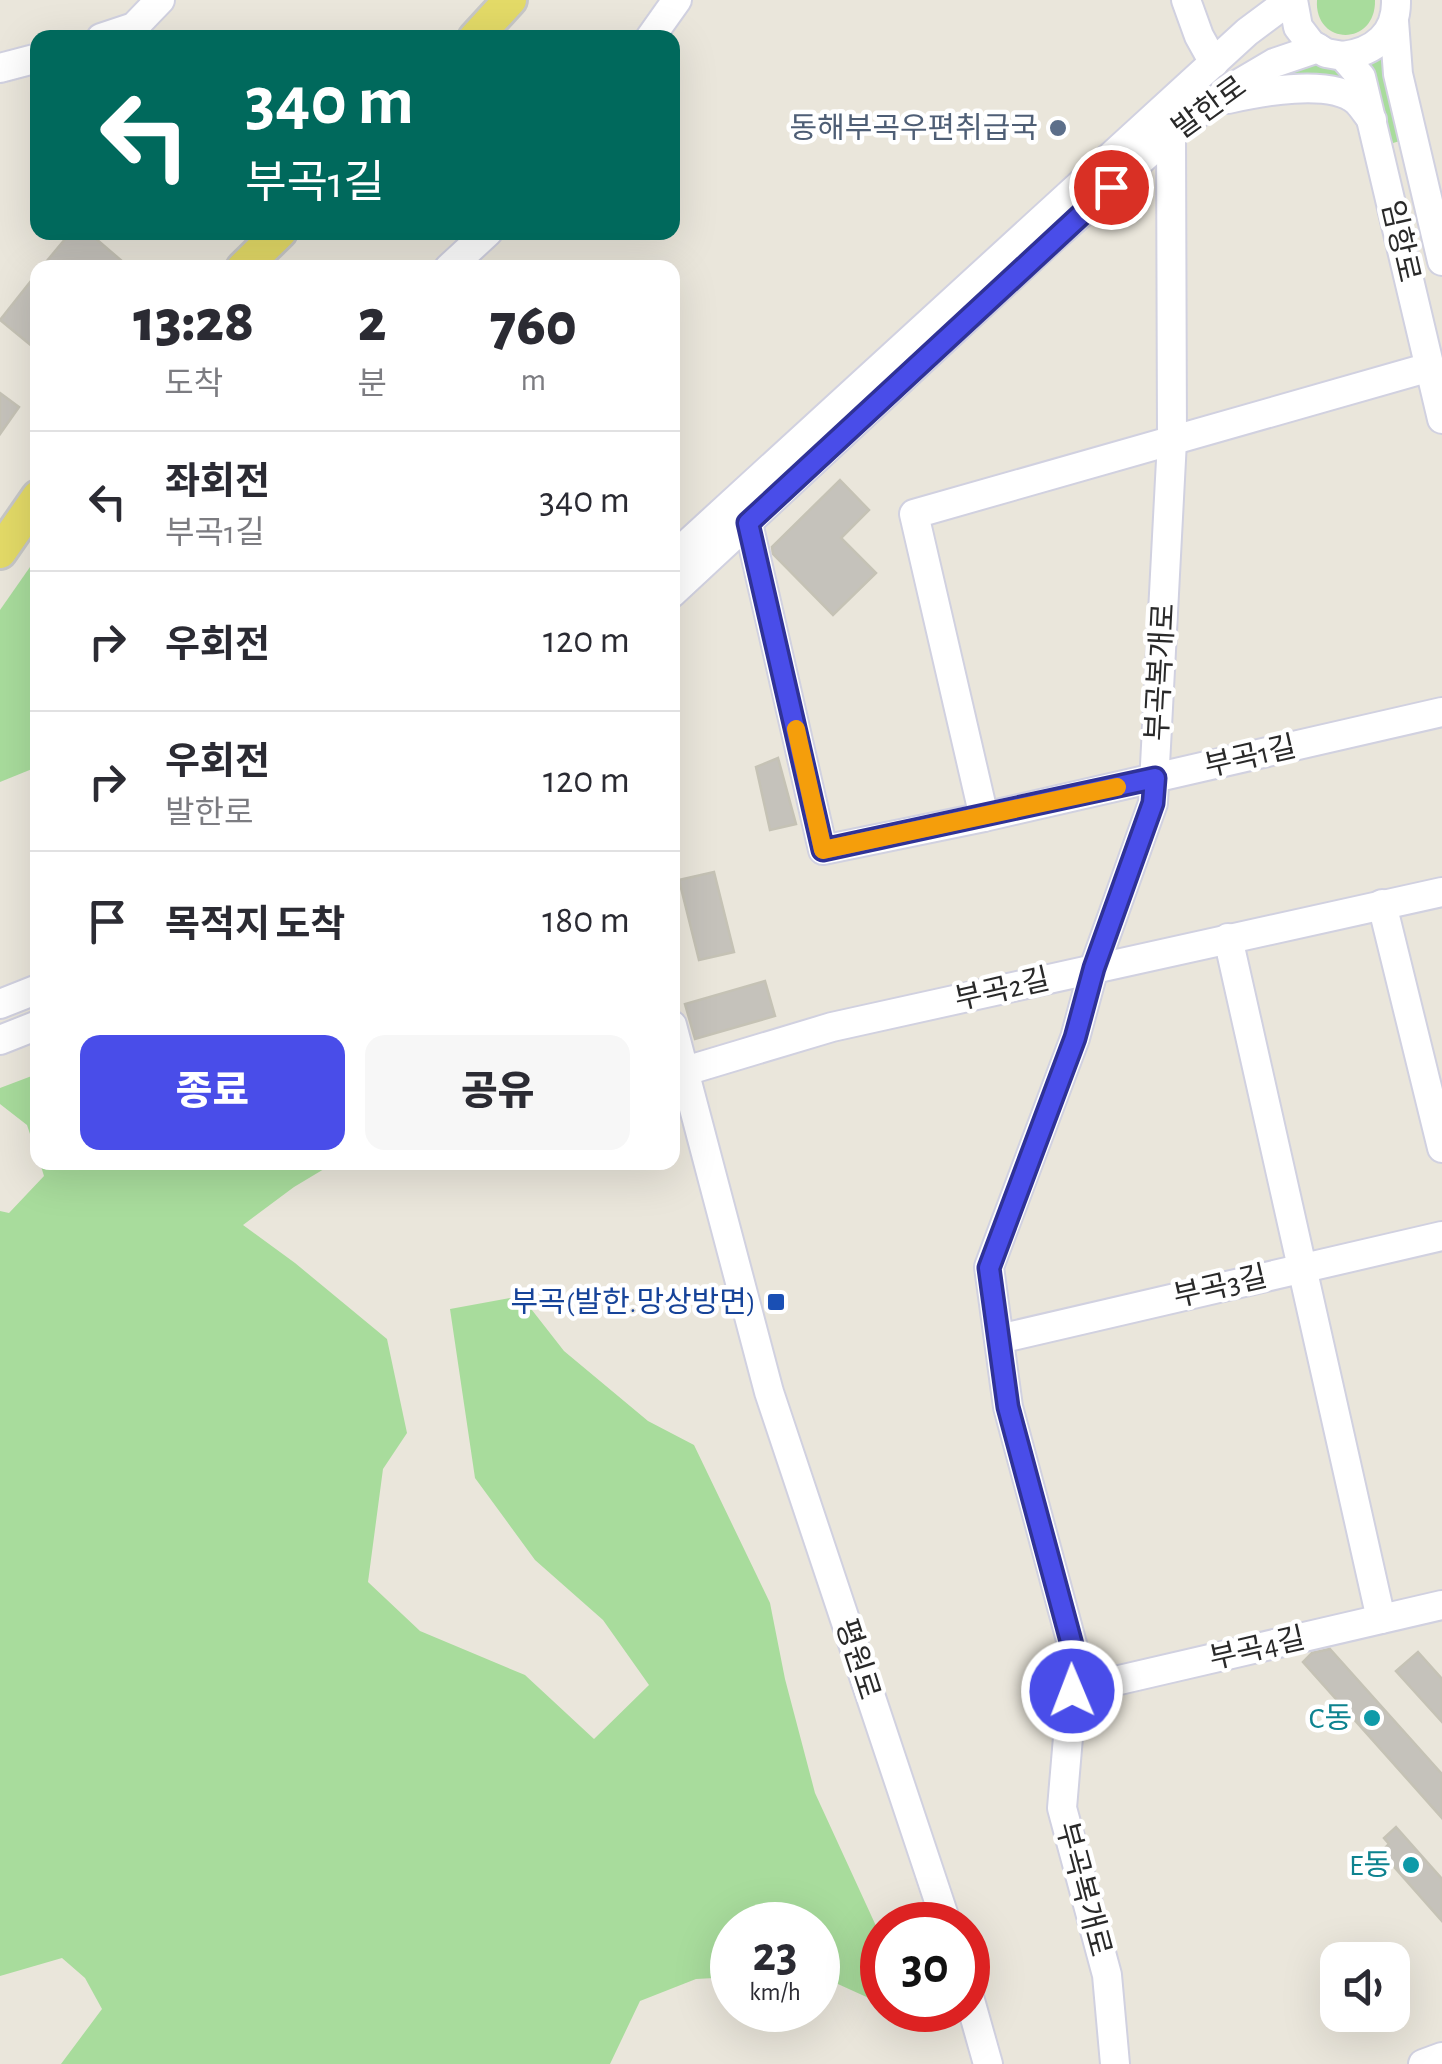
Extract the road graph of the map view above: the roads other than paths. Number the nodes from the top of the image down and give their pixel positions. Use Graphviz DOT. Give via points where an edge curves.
graph roads {
  1 [pos="160,0"];
  2 [pos="510,0"];
  3 [pos="676,0"];
  4 [pos="1186,0"];
  5 [pos="1291,0"];
  6 [pos="1395,11"];
  7 [pos="125,30"];
  8 [pos="482,30"];
  9 [pos="655,30"];
  10 [pos="1330,52"];
  11 [pos="30,60"];
  12 [pos="1214,62"];
  13 [pos="0,68"];
  14 [pos="1213,102"];
  15 [pos="1373,121"];
  16 [pos="1170,134"];
  17 [pos="272,240"];
  18 [pos="480,240"];
  19 [pos="251,260"];
  20 [pos="458,260"];
  21 [pos="1442,261"];
  22 [pos="1430,367"];
  23 [pos="1442,418"];
  24 [pos="1172,441"];
  25 [pos="30,509"];
  26 [pos="748,523"];
  27 [pos="680,551"];
  28 [pos="0,552"];
  29 [pos="680,586"];
  30 [pos="1442,712"];
  31 [pos="1155,778"];
  32 [pos="984,817"];
  33 [pos="1442,892"];
  34 [pos="1382,904"];
  35 [pos="1228,938"];
  36 [pos="1094,968"];
  37 [pos="30,992"];
  38 [pos="0,1004"];
  39 [pos="30,1028"];
  40 [pos="0,1040"];
  41 [pos="680,1063"];
  42 [pos="682,1072"];
  43 [pos="1442,1148"];
  44 [pos="1442,1236"];
  45 [pos="1302,1266"];
  46 [pos="998,1338"];
  47 [pos="1442,1604"];
  48 [pos="1381,1619"];
  49 [pos="1072,1691"];
  50 [pos="938,1902"];
  51 [pos="979,2032"];
  52 [pos="1442,2057"];
  53 [pos="988,2064"];
  54 [pos="1116,2064"];
  55 [pos="1422,2064"];
  1 -- 7 [label="street"];
  2 -- 8 [label="main road"];
  3 -- 9 [label="street"];
  4 -- 12 [label="street"];
  5 -- 10 [label="street, 임항로" via="1300,31"];
  5 -- 12 [label="street, 발한로"];
  6 -- 10 [label="street, 발한로" via="1375,47 1360,54"];
  6 -- 21 [label="street" via="1398,74"];
  10 -- 14 [label="street, 발한로" via="1274,62"];
  10 -- 15 [label="street, 임항로" via="1361,77"];
  11 -- 13 [label="street"];
  12 -- 27 [label="street, 발한로"];
  14 -- 15 [label="street" via="1271,89 1324,90 1354,98"];
  14 -- 16 [label="street, 발한로"];
  15 -- 22 [label="street, 임항로"];
  16 -- 24 [label="street, 부곡복개로"];
  16 -- 26 [label="street, 발한로"];
  17 -- 19 [label="main road"];
  18 -- 20 [label="street"];
  22 -- 23 [label="street, 임항로"];
  22 -- 24 [label="street"];
  24 -- 31 [label="street, 부곡복개로"];
  24 -- 32 [label="street" via="914,514"];
  25 -- 28 [label="main road"];
  26 -- 29 [label="street, 발한로"];
  26 -- 32 [label="street, 부곡1길" via="823,850"];
  30 -- 31 [label="street, 부곡1길"];
  31 -- 32 [label="street, 부곡1길"];
  31 -- 36 [label="street, 부곡복개로" via="1153,803"];
  33 -- 34 [label="street, 부곡2길"];
  34 -- 35 [label="street, 부곡2길"];
  34 -- 43 [label="street"];
  35 -- 36 [label="street, 부곡2길"];
  35 -- 45 [label="street"];
  36 -- 42 [label="street, 부곡2길" via="832,1027"];
  36 -- 46 [label="street, 부곡복개로" via="1075,1038 989,1268"];
  37 -- 38 [label="street"];
  39 -- 40 [label="street"];
  41 -- 42 [label="street, 평원로"];
  42 -- 50 [label="street, 평원로" via="769,1392"];
  44 -- 45 [label="street, 부곡3길"];
  45 -- 46 [label="street, 부곡3길"];
  45 -- 48 [label="street"];
  46 -- 49 [label="street, 부곡복개로" via="1008,1407 1075,1656"];
  47 -- 48 [label="street, 부곡4길"];
  48 -- 49 [label="street, 부곡4길"];
  49 -- 54 [label="street, 부곡복개로" via="1062,1808 1107,1975"];
  51 -- 53 [label="street"];
  52 -- 55 [label="street"];
}
